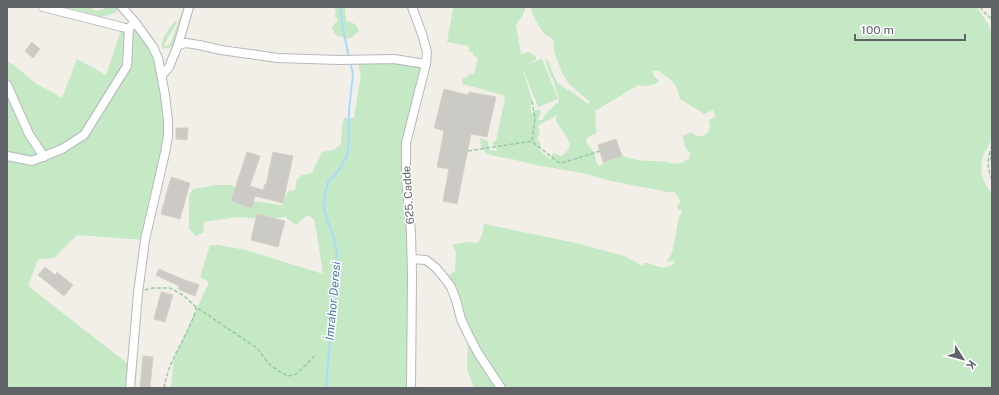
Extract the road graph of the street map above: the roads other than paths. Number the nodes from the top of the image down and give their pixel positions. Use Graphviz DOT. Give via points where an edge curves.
graph roads {
  1 [pos="43,7"];
  2 [pos="122,7"];
  3 [pos="189,7"];
  4 [pos="412,7"];
  5 [pos="135,22"];
  6 [pos="128,29"];
  7 [pos="178,45"];
  8 [pos="426,64"];
  9 [pos="162,75"];
  10 [pos="7,85"];
  11 [pos="7,156"];
  12 [pos="44,157"];
  13 [pos="412,259"];
  14 [pos="130,388"];
  15 [pos="411,388"];
  16 [pos="501,388"];
  1 -- 6 [label="street"];
  2 -- 5 [label="street"];
  3 -- 7 [label="street"];
  4 -- 8 [label="street, 625. Cadde" via="427,52"];
  5 -- 6 [label="street"];
  5 -- 9 [label="street" via="153,47"];
  6 -- 12 [label="street" via="127,66 84,135"];
  7 -- 8 [label="street" via="186,43 278,58 394,59"];
  7 -- 9 [label="street" via="169,67"];
  8 -- 13 [label="street, 625. Cadde" via="406,143"];
  9 -- 14 [label="street" via="168,136 145,240"];
  10 -- 12 [label="street" via="29,134"];
  11 -- 12 [label="street" via="32,161"];
  13 -- 15 [label="street, 625. Cadde"];
  13 -- 16 [label="street" via="426,260 451,287 469,336"];
}
